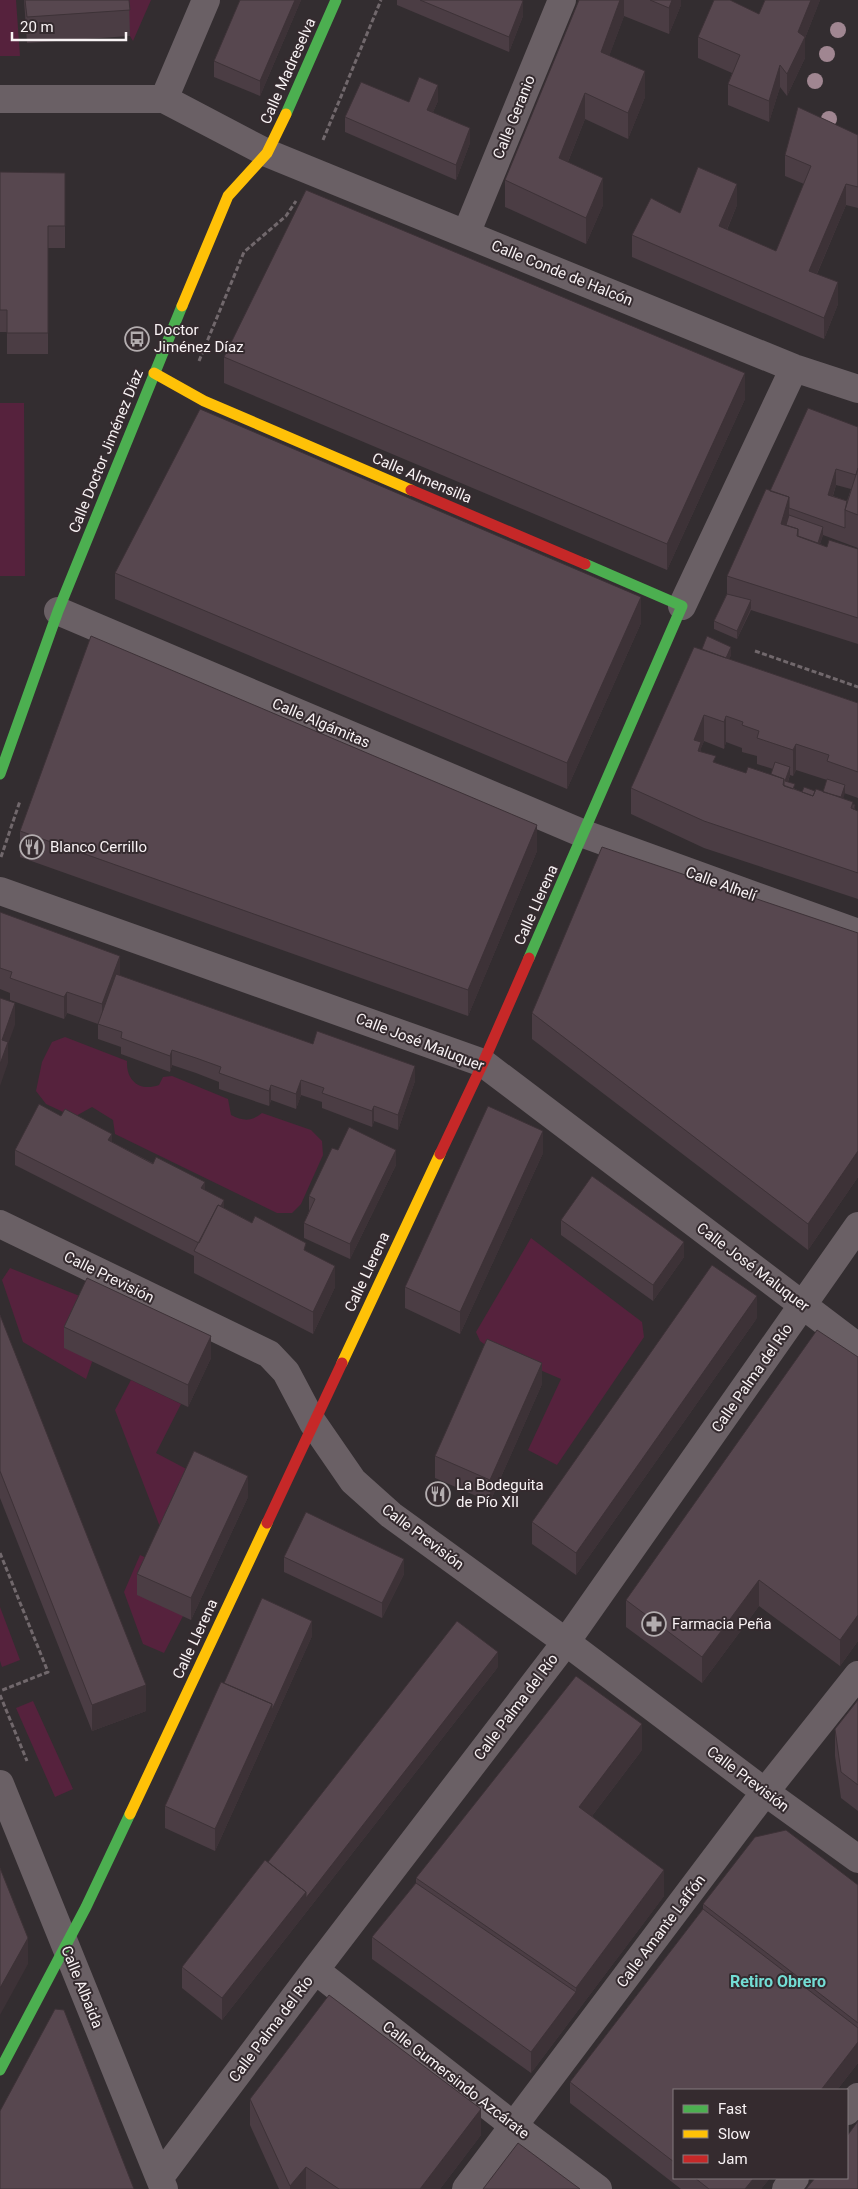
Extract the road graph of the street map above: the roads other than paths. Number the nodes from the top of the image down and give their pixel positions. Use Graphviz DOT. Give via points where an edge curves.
graph roads {
  1 [pos="206,0"];
  2 [pos="336,0"];
  3 [pos="562,0"];
  4 [pos="0,99"];
  5 [pos="164,99"];
  6 [pos="267,153"];
  7 [pos="466,234"];
  8 [pos="794,368"];
  9 [pos="154,373"];
  10 [pos="855,381"];
  11 [pos="682,606"];
  12 [pos="58,612"];
  13 [pos="0,774"];
  14 [pos="584,834"];
  15 [pos="0,891"];
  16 [pos="858,933"];
  17 [pos="483,1063"];
  18 [pos="0,1224"];
  19 [pos="858,1226"];
  20 [pos="803,1305"];
  21 [pos="858,1347"];
  22 [pos="313,1423"];
  23 [pos="566,1642"];
  24 [pos="858,1675"];
  25 [pos="0,1784"];
  26 [pos="765,1792"];
  27 [pos="858,1859"];
  28 [pos="64,1944"];
  29 [pos="315,1970"];
  30 [pos="0,2070"];
  31 [pos="858,2097"];
  32 [pos="848,2110"];
  33 [pos="514,2126"];
  34 [pos="794,2179"];
  35 [pos="162,2183"];
  36 [pos="466,2189"];
  37 [pos="598,2189"];
  38 [pos="786,2189"];
  1 -- 5 [label="street"];
  2 -- 6 [label="street, Calle Madreselva" via="300,86"];
  3 -- 7 [label="street, Calle Geranio"];
  4 -- 5 [label="street"];
  5 -- 6 [label="street, Calle Conde de Halcón"];
  6 -- 7 [label="street, Calle Conde de Halcón"];
  6 -- 9 [label="street, Calle Doctor Jiménez Díaz" via="228,196"];
  7 -- 8 [label="street, Calle Conde de Halcón"];
  8 -- 10 [label="street, Calle Conde de Halcón"];
  8 -- 11 [label="street"];
  9 -- 11 [label="street, Calle Almensilla" via="196,397"];
  9 -- 12 [label="street, Calle Doctor Jiménez Díaz"];
  11 -- 14 [label="street, Calle Llerena"];
  12 -- 13 [label="street, Calle Doctor Jiménez Díaz"];
  12 -- 14 [label="street, Calle Algámitas"];
  14 -- 16 [label="street, Calle Alhelí"];
  14 -- 17 [label="street, Calle Llerena"];
  15 -- 17 [label="street, Calle José Maluquer"];
  17 -- 20 [label="street, Calle José Maluquer"];
  17 -- 22 [label="street, Calle Llerena"];
  18 -- 22 [label="street, Calle Previsión" via="268,1354 286,1372"];
  19 -- 20 [label="street, Calle Palma del Río"];
  20 -- 21 [label="street, Calle José Maluquer"];
  20 -- 23 [label="street, Calle Palma del Río"];
  22 -- 23 [label="street, Calle Previsión" via="353,1481 390,1515"];
  22 -- 28 [label="street, Calle Llerena" via="86,1907"];
  23 -- 26 [label="street, Calle Previsión"];
  23 -- 29 [label="street, Calle Palma del Río"];
  24 -- 26 [label="street, Calle Amante Laffón"];
  25 -- 28 [label="street, Calle Albaida"];
  26 -- 27 [label="street, Calle Previsión"];
  26 -- 33 [label="street, Calle Amante Laffón"];
  28 -- 30 [label="street, Calle Llerena"];
  28 -- 35 [label="street, Calle Albaida"];
  29 -- 33 [label="street, Calle Gumersindo Azcárate"];
  29 -- 35 [label="street, Calle Palma del Río"];
  31 -- 32 [label="street"];
  33 -- 36 [label="street, Calle Amante Laffón"];
  33 -- 37 [label="street, Calle Gumersindo Azcárate"];
  34 -- 38 [label="street"];
}
